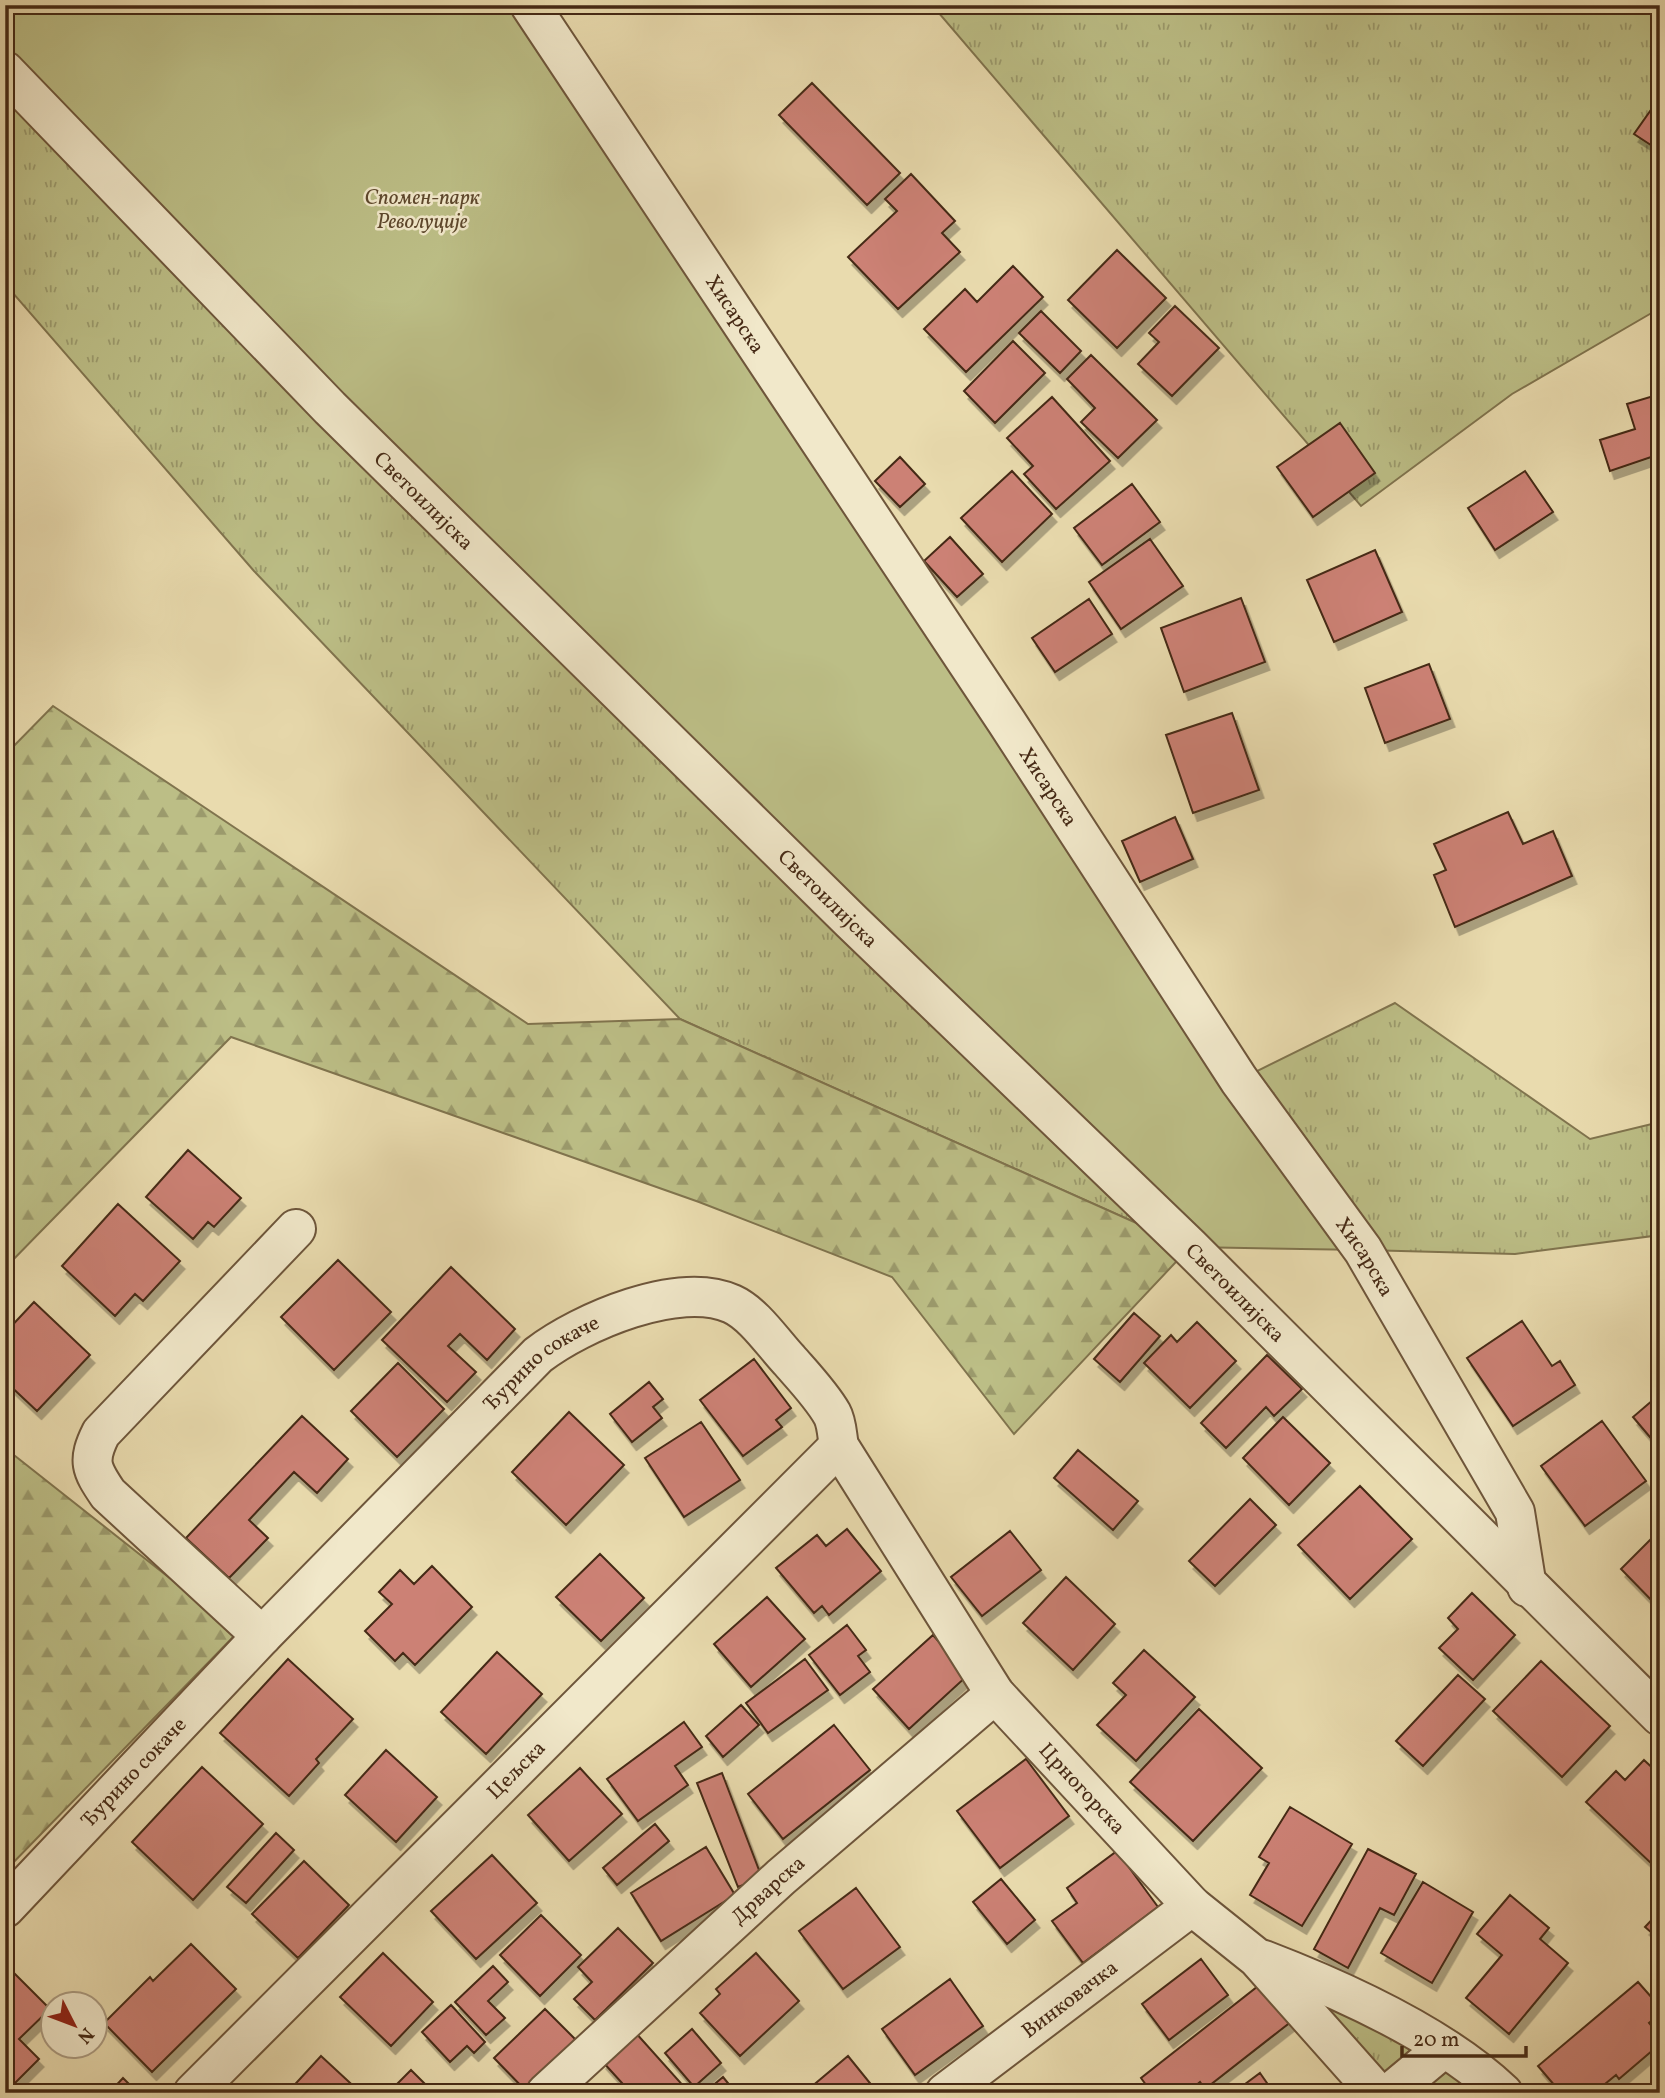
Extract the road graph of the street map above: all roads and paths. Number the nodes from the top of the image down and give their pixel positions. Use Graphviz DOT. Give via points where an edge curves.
graph roads {
  1 [pos="530,5"];
  2 [pos="5,71"];
  3 [pos="296,1228"];
  4 [pos="839,1446"];
  5 [pos="1527,1587"];
  6 [pos="262,1636"];
  7 [pos="995,1694"];
  8 [pos="1660,1716"];
  9 [pos="1192,1906"];
  10 [pos="5,1908"];
  11 [pos="1257,1958"];
  12 [pos="1444,2048"];
  13 [pos="193,2093"];
  14 [pos="546,2093"];
  15 [pos="945,2093"];
  16 [pos="1377,2093"];
  17 [pos="1390,2093"];
  18 [pos="1503,2093"];
  1 -- 5 [label="street, Хисарска" via="1239,1080 1363,1250 1515,1512"];
  2 -- 5 [label="street, Светоилијска" via="340,418 850,921 1190,1247"];
  3 -- 6 [label="street" via="101,1433 92,1452 93,1472 108,1494"];
  4 -- 6 [label="street, Ђурино сокаче" via="834,1416 795,1367 734,1304 708,1298 659,1302 602,1317 538,1355"];
  4 -- 7 [label="street, Црногорска"];
  4 -- 13 [label="street, Цељска"];
  5 -- 8 [label="street, Светоилијска"];
  6 -- 10 [label="street, Ђурино сокаче"];
  7 -- 9 [label="street, Црногорска"];
  7 -- 14 [label="street, Дрварска" via="781,1877"];
  9 -- 11 [label="street, Црногорска"];
  9 -- 15 [label="street, Винковачка"];
  11 -- 12 [label="street" via="1333,1987"];
  11 -- 16 [label="street, Црногорска"];
  12 -- 17 [label="street"];
  12 -- 18 [label="street"];
}
